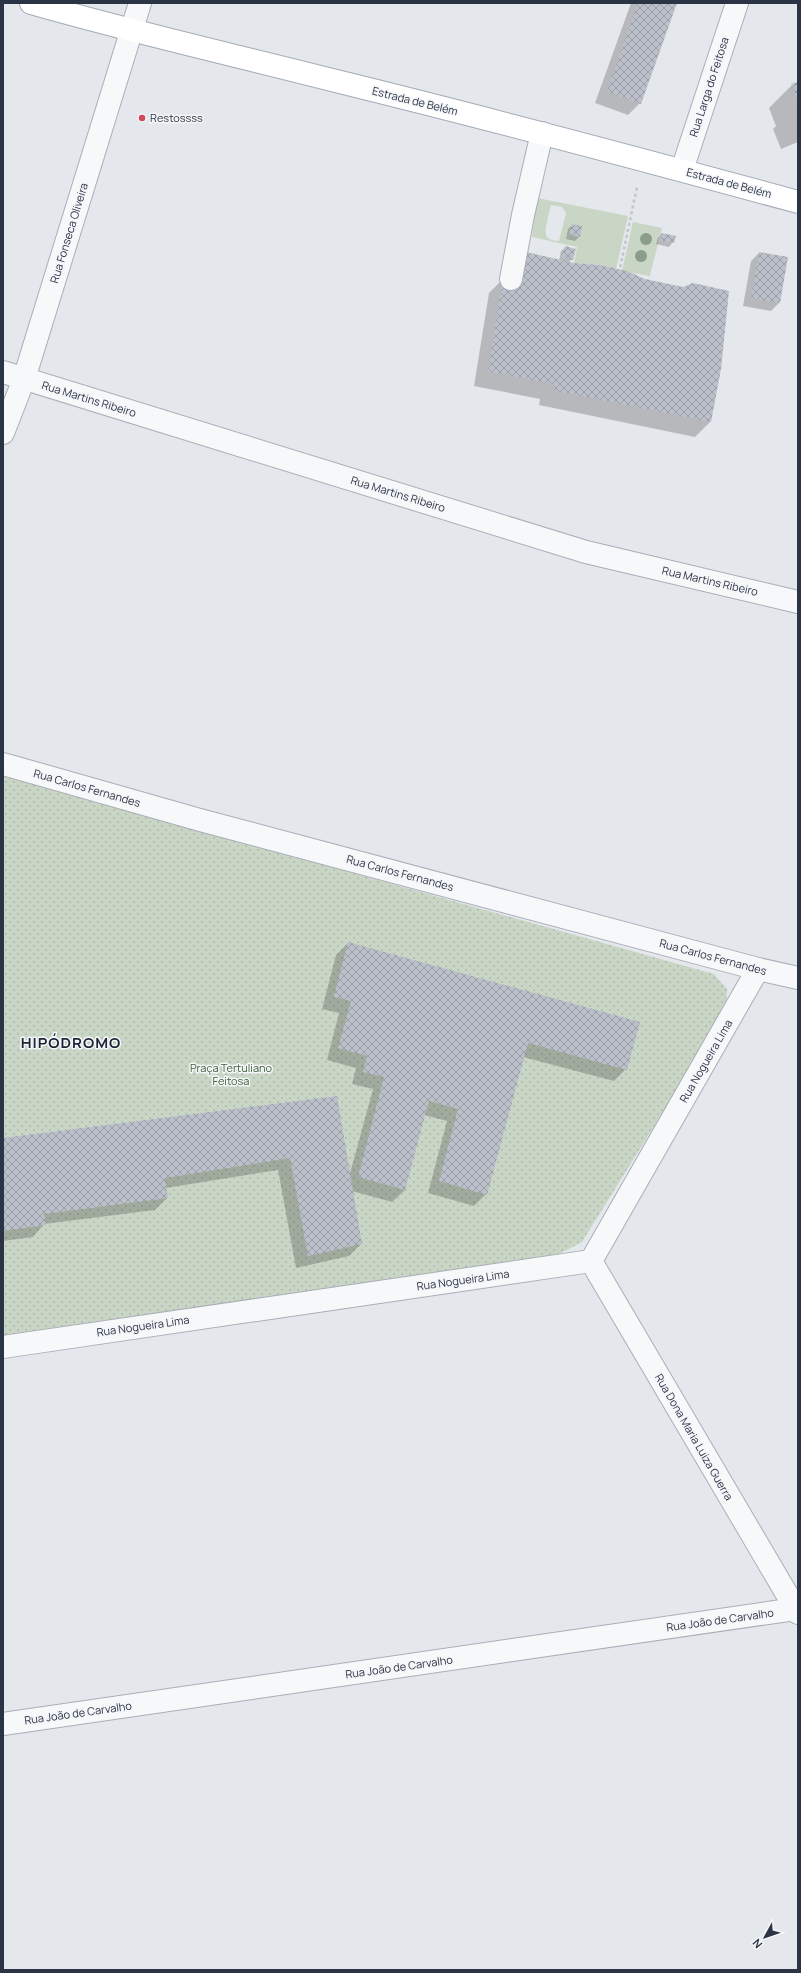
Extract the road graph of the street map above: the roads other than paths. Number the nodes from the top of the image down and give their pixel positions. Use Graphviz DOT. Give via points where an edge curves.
graph roads {
  1 [pos="32,3"];
  2 [pos="140,3"];
  3 [pos="737,3"];
  4 [pos="132,31"];
  5 [pos="542,133"];
  6 [pos="682,170"];
  7 [pos="798,202"];
  8 [pos="511,279"];
  9 [pos="3,372"];
  10 [pos="24,379"];
  11 [pos="3,433"];
  12 [pos="798,602"];
  13 [pos="3,764"];
  14 [pos="758,970"];
  15 [pos="798,978"];
  16 [pos="591,1261"];
  17 [pos="3,1347"];
  18 [pos="797,1611"];
  19 [pos="3,1724"];
  1 -- 4 [label="main road, Estrada de Belém"];
  2 -- 4 [label="street, Rua Fonseca Oliveira"];
  3 -- 6 [label="street, Rua Larga do Feitosa"];
  4 -- 5 [label="main road, Estrada de Belém"];
  4 -- 10 [label="street, Rua Fonseca Oliveira"];
  5 -- 6 [label="main road, Estrada de Belém"];
  5 -- 8 [label="street"];
  6 -- 7 [label="main road, Estrada de Belém"];
  9 -- 10 [label="street, Rua Martins Ribeiro"];
  10 -- 11 [label="street, Rua Fonseca Oliveira"];
  10 -- 12 [label="street, Rua Martins Ribeiro" via="586,552"];
  13 -- 14 [label="street, Rua Carlos Fernandes"];
  14 -- 15 [label="street, Rua Carlos Fernandes"];
  14 -- 16 [label="street, Rua Nogueira Lima"];
  16 -- 17 [label="street, Rua Nogueira Lima"];
  16 -- 18 [label="street, Rua Dona Maria Luiza Guerra"];
  18 -- 19 [label="street, Rua João de Carvalho"];
}
